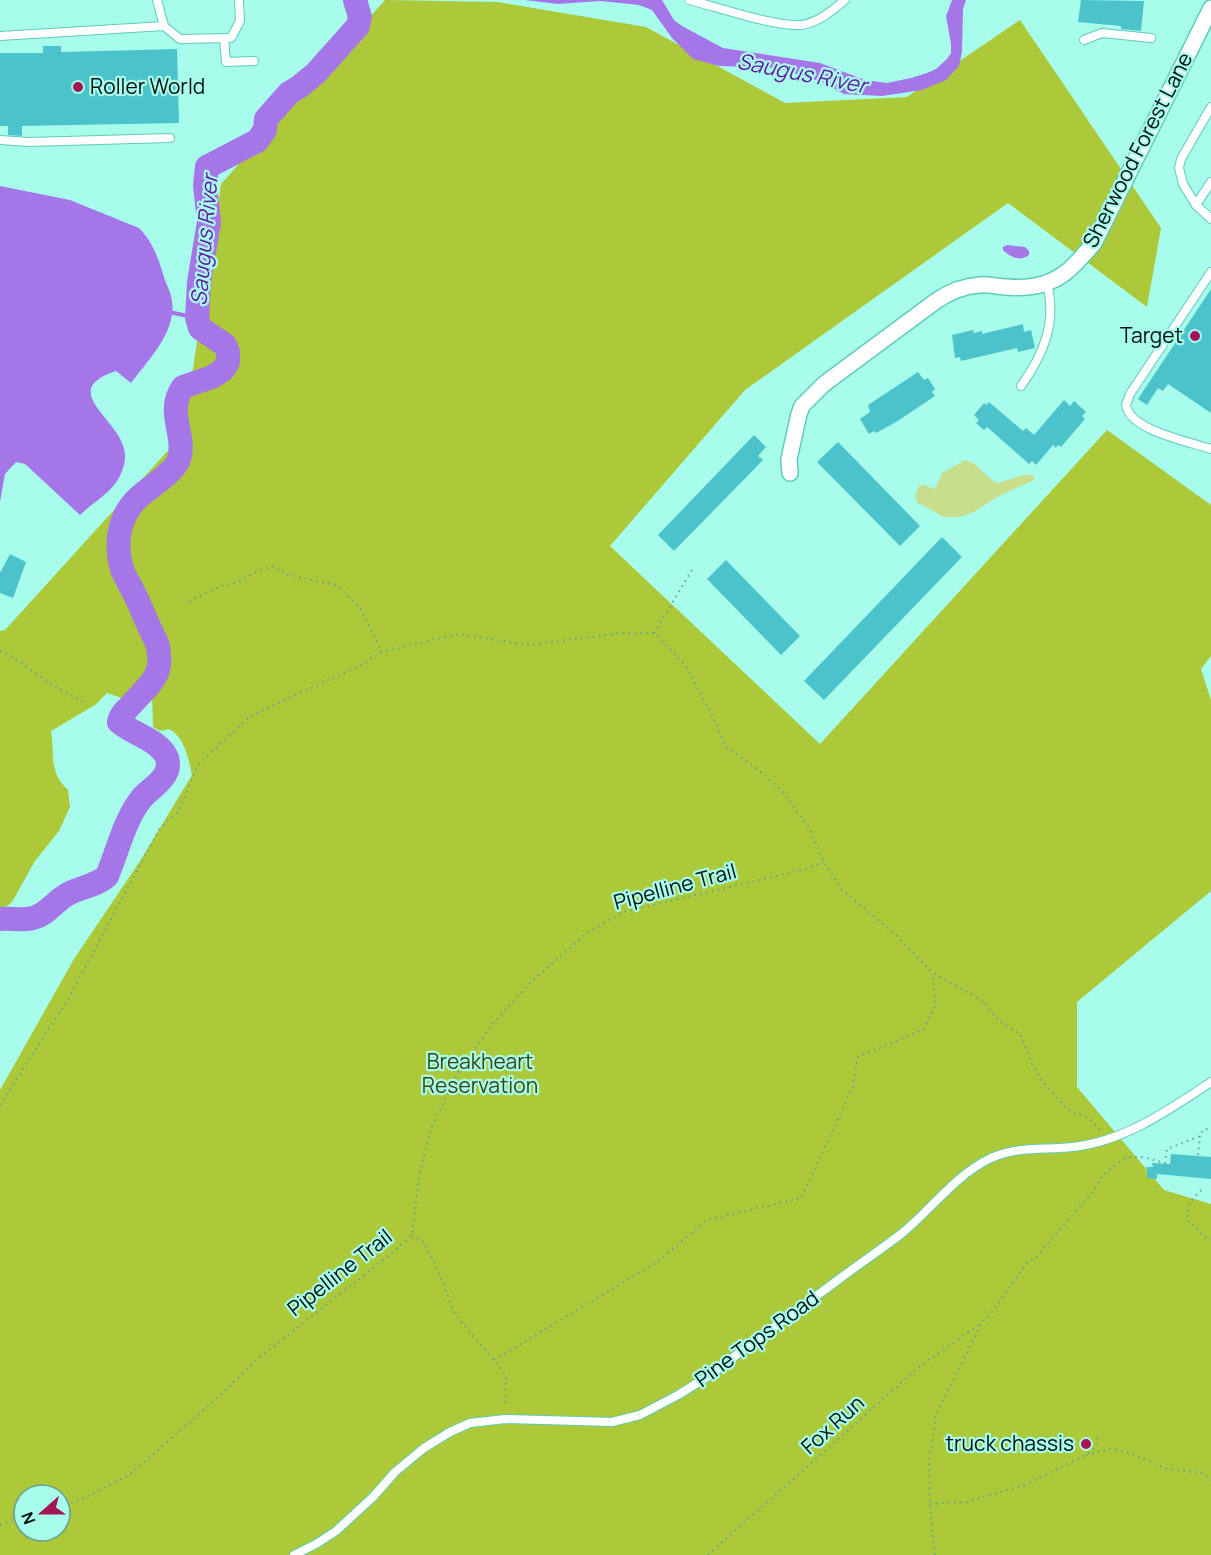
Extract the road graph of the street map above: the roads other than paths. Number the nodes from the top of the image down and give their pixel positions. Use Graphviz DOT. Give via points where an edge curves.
graph roads {
  1 [pos="157,0"];
  2 [pos="239,0"];
  3 [pos="689,0"];
  4 [pos="845,0"];
  5 [pos="1211,8"];
  6 [pos="164,26"];
  7 [pos="0,36"];
  8 [pos="224,38"];
  9 [pos="1151,38"];
  10 [pos="1084,40"];
  11 [pos="254,61"];
  12 [pos="1211,107"];
  13 [pos="170,138"];
  14 [pos="0,140"];
  15 [pos="1211,182"];
  16 [pos="1196,205"];
  17 [pos="1211,219"];
  18 [pos="1211,272"];
  19 [pos="1047,282"];
  20 [pos="1021,386"];
  21 [pos="1211,449"];
  22 [pos="790,473"];
  23 [pos="1211,1082"];
  24 [pos="294,1555"];
  1 -- 6 [label="lane"];
  2 -- 8 [label="lane" via="240,21 231,38"];
  3 -- 4 [label="lane" via="773,22 802,25 830,13"];
  5 -- 19 [label="street, Sherwood Forest Lane" via="1094,243 1073,267"];
  6 -- 7 [label="lane"];
  6 -- 8 [label="lane" via="180,39"];
  8 -- 11 [label="lane" via="226,62"];
  9 -- 10 [label="lane" via="1102,33"];
  12 -- 16 [label="lane" via="1179,165 1182,180"];
  13 -- 14 [label="lane"];
  15 -- 16 [label="lane"];
  16 -- 17 [label="lane"];
  18 -- 21 [label="lane" via="1126,405 1140,424"];
  19 -- 20 [label="lane" via="1052,308 1044,345"];
  19 -- 22 [label="street, Sherwood Forest Lane" via="1024,288 980,285 952,292 824,384 802,406 789,459"];
  23 -- 24 [label="lane, Pine Tops Road" via="1168,1110 1107,1139 1072,1147 1003,1153 978,1166 902,1233 710,1375 640,1415 612,1422 505,1419 470,1424 450,1432 394,1472 336,1531"];
}
